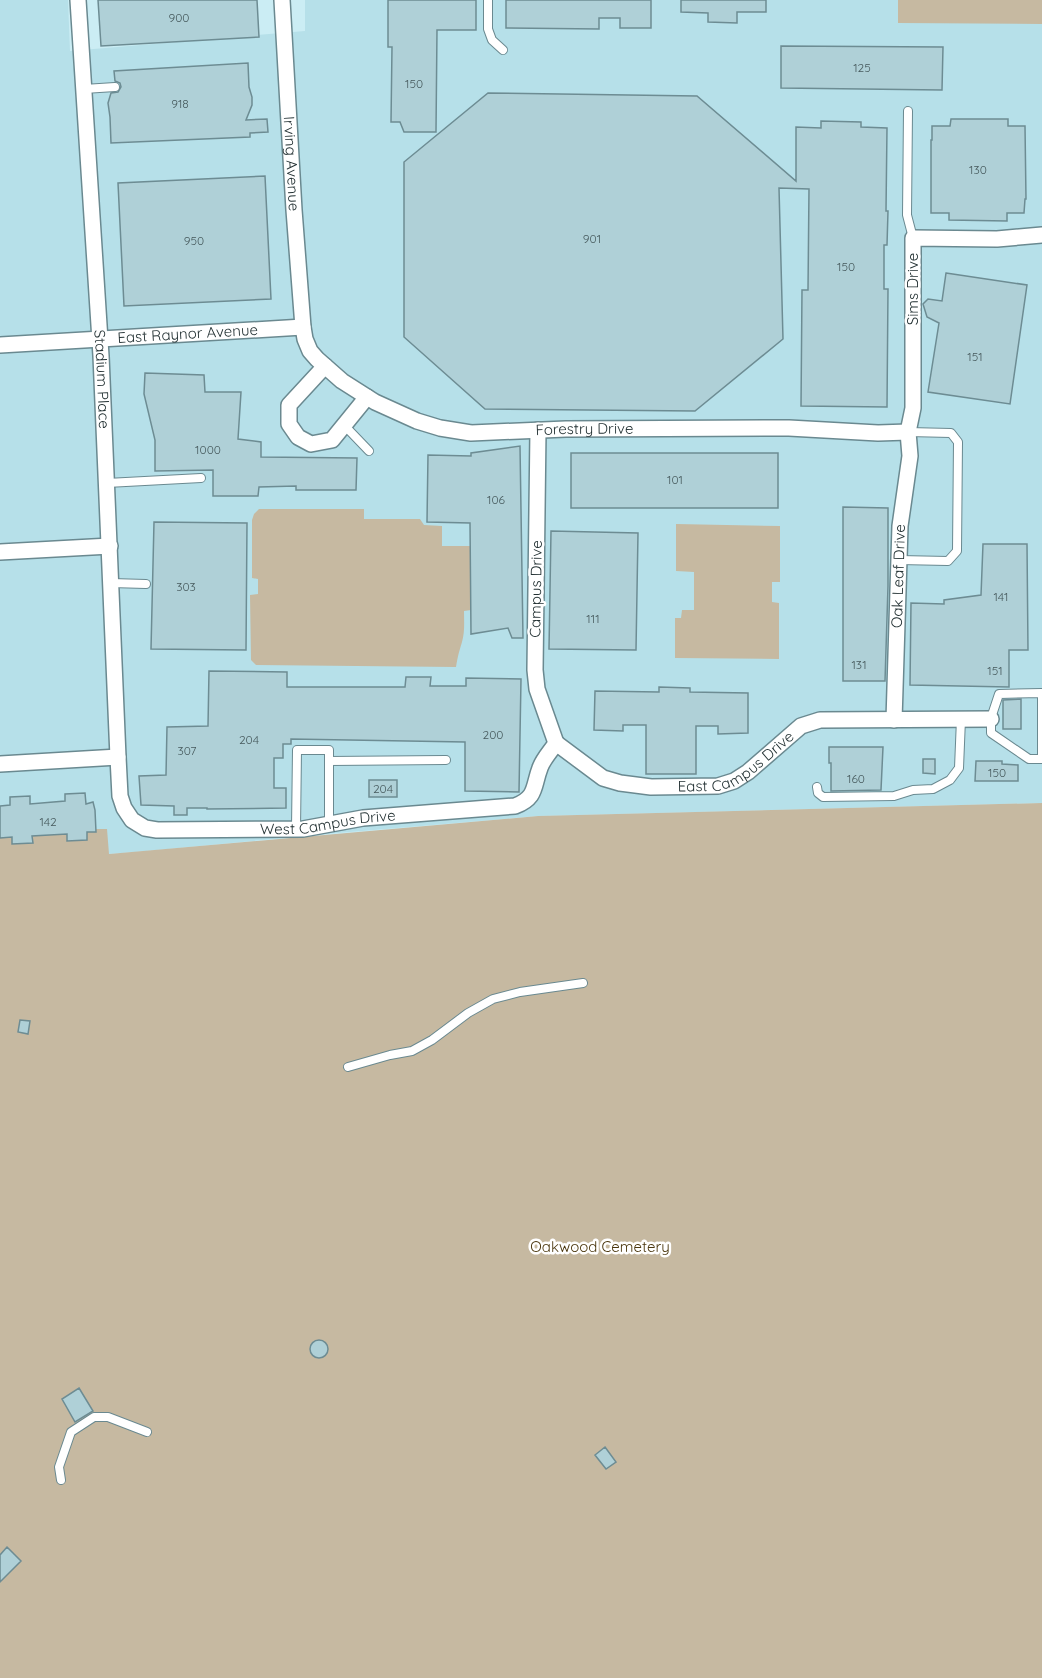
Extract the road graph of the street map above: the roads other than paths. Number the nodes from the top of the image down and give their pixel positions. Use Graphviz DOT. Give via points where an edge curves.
graph roads {
  1 [pos="78,0"];
  2 [pos="282,0"];
  3 [pos="488,0"];
  4 [pos="503,50"];
  5 [pos="115,87"];
  6 [pos="84,89"];
  7 [pos="908,111"];
  8 [pos="1042,236"];
  9 [pos="913,238"];
  10 [pos="303,327"];
  11 [pos="100,339"];
  12 [pos="0,345"];
  13 [pos="325,366"];
  14 [pos="367,397"];
  15 [pos="344,425"];
  16 [pos="537,430"];
  17 [pos="909,432"];
  18 [pos="369,451"];
  19 [pos="201,478"];
  20 [pos="107,483"];
  21 [pos="110,546"];
  22 [pos="0,552"];
  23 [pos="899,560"];
  24 [pos="111,583"];
  25 [pos="146,584"];
  26 [pos="961,719"];
  27 [pos="992,719"];
  28 [pos="894,720"];
  29 [pos="556,744"];
  30 [pos="118,757"];
  31 [pos="446,760"];
  32 [pos="329,761"];
  33 [pos="0,764"];
  34 [pos="817,787"];
  35 [pos="329,824"];
  36 [pos="296,829"];
  37 [pos="583,983"];
  38 [pos="348,1067"];
  39 [pos="147,1432"];
  40 [pos="61,1480"];
  1 -- 6 [label="street, Stadium Place"];
  2 -- 10 [label="street, Irving Avenue"];
  3 -- 4 [label="lane" via="488,29 492,40"];
  5 -- 6 [label="lane"];
  6 -- 11 [label="street, Stadium Place"];
  7 -- 9 [label="lane" via="908,215"];
  8 -- 9 [label="street, Sims Drive"];
  9 -- 17 [label="street, Sims Drive" via="913,408"];
  10 -- 11 [label="street, East Raynor Avenue"];
  10 -- 13 [label="street, Forestry Drive" via="310,351"];
  11 -- 12 [label="street, East Raynor Avenue"];
  11 -- 20 [label="street, Stadium Place"];
  13 -- 14 [label="street, Forestry Drive"];
  13 -- 15 [label="street" via="289,405 289,424 298,437 311,444 332,441"];
  14 -- 15 [label="street"];
  14 -- 16 [label="street, Forestry Drive" via="440,428 471,433"];
  15 -- 18 [label="lane"];
  16 -- 17 [label="street, Forestry Drive" via="789,428"];
  16 -- 29 [label="street, Campus Drive" via="535,670 537,689"];
  17 -- 23 [label="street, Oak Leaf Drive"];
  17 -- 23 [label="lane" via="951,433 958,442 957,551 948,561"];
  19 -- 20 [label="lane"];
  20 -- 21 [label="street, Stadium Place"];
  21 -- 22 [label="street"];
  21 -- 24 [label="street, Stadium Place"];
  23 -- 28 [label="street, Oak Leaf Drive"];
  24 -- 25 [label="lane"];
  24 -- 30 [label="street, Stadium Place"];
  26 -- 27 [label="street, East Campus Drive"];
  26 -- 28 [label="street, East Campus Drive"];
  26 -- 34 [label="lane" via="959,768 950,780 933,789 894,796 833,798 822,797"];
  27 -- 27 [label="lane" via="991,733 1029,759 1042,759 1042,693 999,694"];
  28 -- 29 [label="street, East Campus Drive" via="820,720 801,726 748,772 718,786 651,787 620,783 603,778"];
  29 -- 35 [label="street, West Campus Drive" via="540,766 534,791 525,802 515,806"];
  30 -- 33 [label="street"];
  30 -- 36 [label="street, West Campus Drive" via="124,808 132,820 145,828"];
  31 -- 32 [label="lane"];
  32 -- 35 [label="lane"];
  32 -- 36 [label="lane" via="329,750 297,750"];
  35 -- 36 [label="street, West Campus Drive"];
  37 -- 38 [label="lane" via="493,999 412,1052"];
  39 -- 40 [label="lane" via="108,1417 94,1417 72,1432 59,1467"];
}
